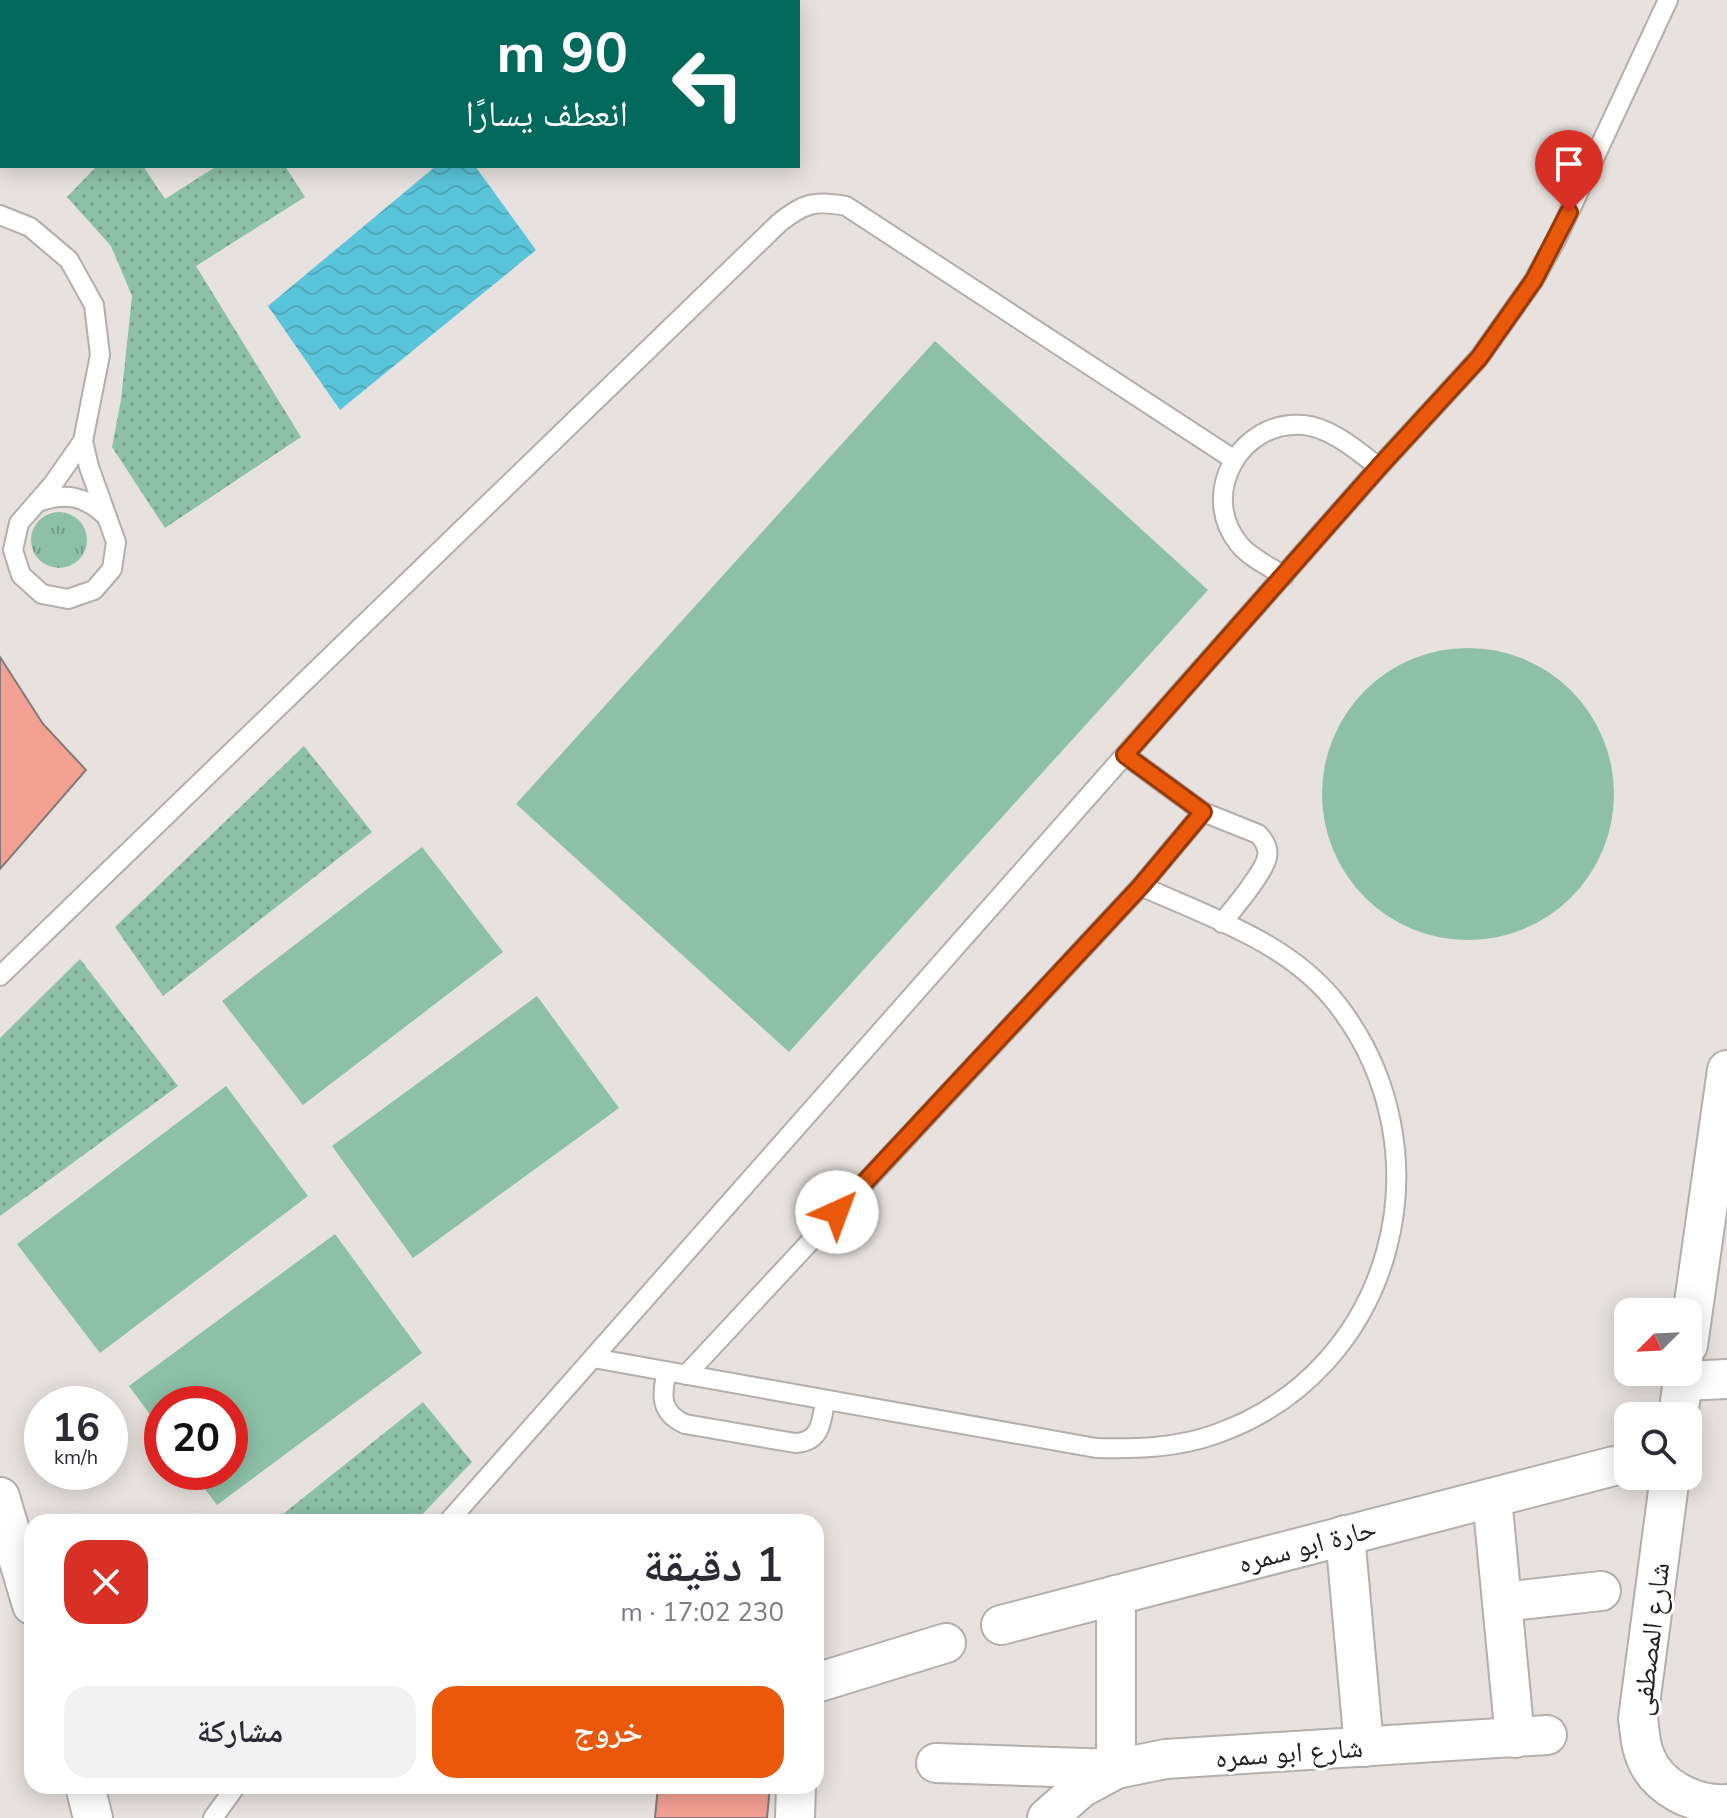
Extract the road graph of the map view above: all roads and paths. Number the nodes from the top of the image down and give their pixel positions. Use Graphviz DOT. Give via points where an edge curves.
graph roads {
  1 [pos="1667,1"];
  2 [pos="0,215"];
  3 [pos="83,441"];
  4 [pos="1233,459"];
  5 [pos="1379,467"];
  6 [pos="38,502"];
  7 [pos="106,516"];
  8 [pos="1284,576"];
  9 [pos="1125,755"];
  10 [pos="1203,812"];
  11 [pos="1141,886"];
  12 [pos="1222,923"];
  13 [pos="0,976"];
  14 [pos="1727,1070"];
  15 [pos="1695,1298"];
  16 [pos="593,1358"];
  17 [pos="676,1374"];
  18 [pos="1702,1379"];
  19 [pos="1727,1379"];
  20 [pos="825,1400"];
  21 [pos="1614,1466"];
  22 [pos="1668,1490"];
  23 [pos="0,1497"];
  24 [pos="1492,1498"];
  25 [pos="455,1514"];
  26 [pos="1345,1535"];
  27 [pos="24,1578"];
  28 [pos="1601,1591"];
  29 [pos="1116,1595"];
  30 [pos="1503,1602"];
  31 [pos="1001,1625"];
  32 [pos="946,1643"];
  33 [pos="824,1681"];
  34 [pos="1364,1747"];
  35 [pos="936,1763"];
  36 [pos="1116,1769"];
  37 [pos="87,1794"];
  38 [pos="230,1794"];
  39 [pos="796,1794"];
  40 [pos="1723,1804"];
  41 [pos="93,1818"];
  42 [pos="213,1818"];
  43 [pos="795,1818"];
  44 [pos="1047,1818"];
  1 -- 5 [label="lane" via="1534,280 1479,358"];
  2 -- 3 [label="lane" via="30,227 69,260 94,305 100,355"];
  3 -- 6 [label="lane"];
  3 -- 7 [label="lane"];
  4 -- 5 [label="lane" via="1264,433 1305,425 1331,433"];
  4 -- 8 [label="lane" via="1222,504 1228,526 1240,546"];
  4 -- 13 [label="lane" via="846,206 822,202 798,208"];
  5 -- 8 [label="lane"];
  6 -- 7 [label="lane" via="75,496"];
  6 -- 7 [label="lane" via="19,523 13,550 21,575 42,594 68,599 94,590 112,569 116,542"];
  8 -- 9 [label="lane"];
  9 -- 10 [label="lane"];
  9 -- 16 [label="lane"];
  10 -- 11 [label="lane"];
  10 -- 12 [label="lane" via="1258,834 1267,849 1264,865"];
  11 -- 12 [label="lane"];
  11 -- 17 [label="lane"];
  12 -- 20 [label="lane" via="1271,945 1336,1002 1371,1059 1389,1110 1397,1190 1392,1230 1382,1269 1344,1339 1287,1397 1216,1434 1176,1445 1096,1448"];
  14 -- 15 [label="street"];
  16 -- 17 [label="lane"];
  16 -- 25 [label="lane"];
  17 -- 20 [label="lane"];
  17 -- 20 [label="lane" via="662,1390 662,1401 667,1412 685,1424 805,1443 819,1431"];
  18 -- 19 [label="street"];
  21 -- 24 [label="street, حارة ابو سمره"];
  22 -- 40 [label="street, شارع المصطفى" via="1638,1719 1645,1757 1663,1782 1690,1800"];
  23 -- 27 [label="street"];
  24 -- 26 [label="street, حارة ابو سمره"];
  24 -- 30 [label="street"];
  26 -- 29 [label="street, حارة ابو سمره"];
  26 -- 34 [label="street"];
  28 -- 30 [label="street"];
  29 -- 31 [label="street, حارة ابو سمره"];
  29 -- 36 [label="street"];
  30 -- 34 [label="street, شارع ابو سمره" via="1531,1736"];
  32 -- 33 [label="street"];
  34 -- 36 [label="street, شارع ابو سمره" via="1166,1759"];
  35 -- 36 [label="street"];
  36 -- 44 [label="street, شارع ابو سمره" via="1081,1788"];
  37 -- 41 [label="street"];
  38 -- 42 [label="lane"];
  39 -- 43 [label="street"];
}
